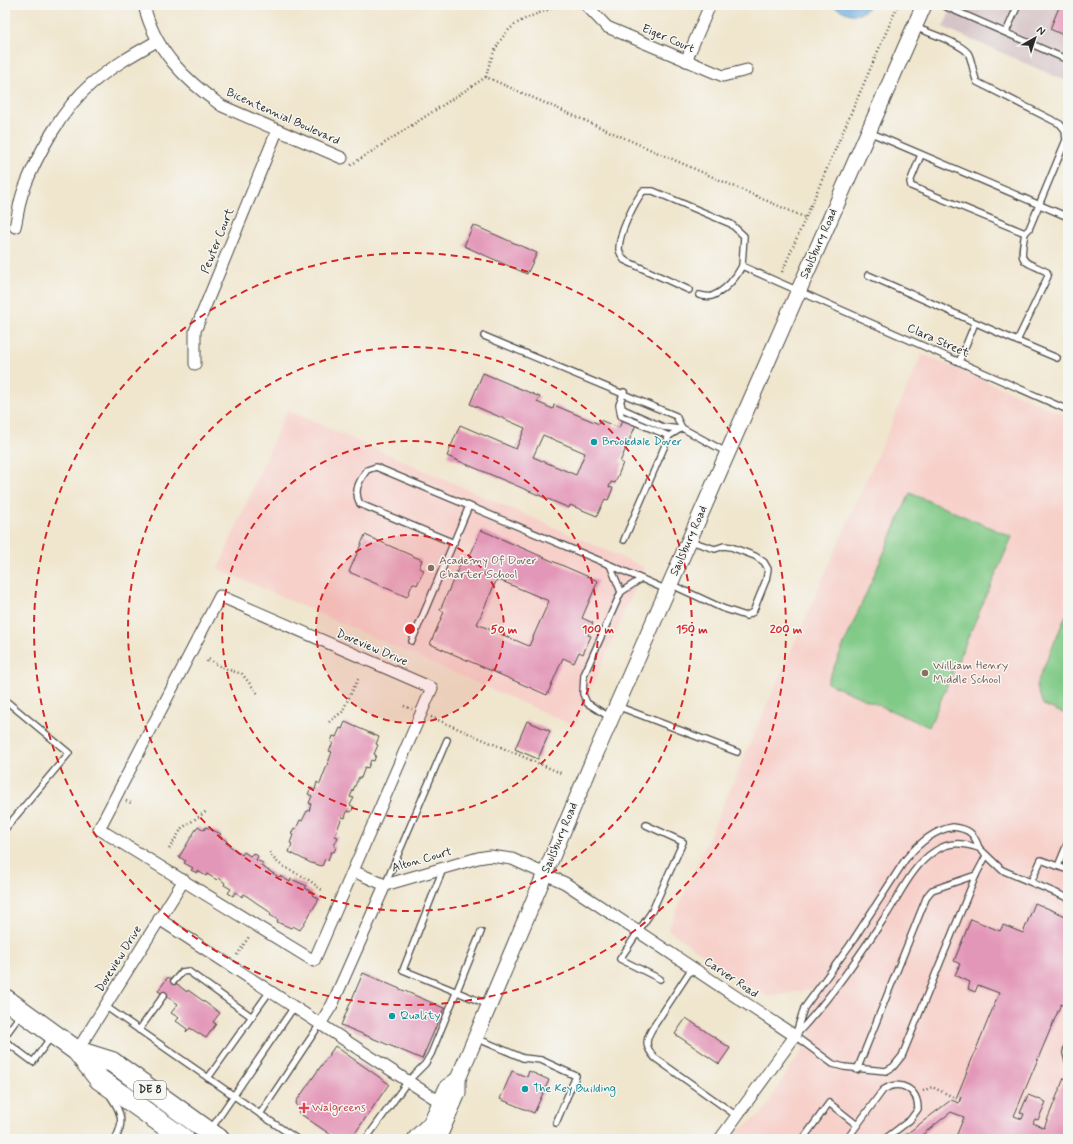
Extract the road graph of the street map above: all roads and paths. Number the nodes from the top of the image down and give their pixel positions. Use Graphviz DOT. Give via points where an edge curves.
graph roads {
  1 [pos="144,5"];
  2 [pos="586,5"];
  3 [pos="710,5"];
  4 [pos="898,5"];
  5 [pos="924,5"];
  6 [pos="942,5"];
  7 [pos="1018,5"];
  8 [pos="557,6"];
  9 [pos="915,27"];
  10 [pos="1006,32"];
  11 [pos="157,41"];
  12 [pos="1068,60"];
  13 [pos="686,61"];
  14 [pos="747,70"];
  15 [pos="486,77"];
  16 [pos="277,130"];
  17 [pos="868,132"];
  18 [pos="921,155"];
  19 [pos="345,162"];
  20 [pos="1037,205"];
  21 [pos="1068,217"];
  22 [pos="806,218"];
  23 [pos="15,227"];
  24 [pos="1025,233"];
  25 [pos="742,266"];
  26 [pos="782,272"];
  27 [pos="868,275"];
  28 [pos="689,290"];
  29 [pos="799,291"];
  30 [pos="699,295"];
  31 [pos="975,323"];
  32 [pos="484,336"];
  33 [pos="1017,341"];
  34 [pos="1057,358"];
  35 [pos="959,362"];
  36 [pos="195,364"];
  37 [pos="624,392"];
  38 [pos="621,399"];
  39 [pos="1068,410"];
  40 [pos="681,429"];
  41 [pos="669,436"];
  42 [pos="728,453"];
  43 [pos="469,506"];
  44 [pos="624,540"];
  45 [pos="689,541"];
  46 [pos="454,543"];
  47 [pos="610,565"];
  48 [pos="641,579"];
  49 [pos="669,587"];
  50 [pos="621,592"];
  51 [pos="412,641"];
  52 [pos="207,662"];
  53 [pos="359,677"];
  54 [pos="259,695"];
  55 [pos="5,700"];
  56 [pos="404,706"];
  57 [pos="414,710"];
  58 [pos="614,712"];
  59 [pos="439,721"];
  60 [pos="330,722"];
  61 [pos="447,740"];
  62 [pos="737,752"];
  63 [pos="563,774"];
  64 [pos="207,811"];
  65 [pos="646,825"];
  66 [pos="5,829"];
  67 [pos="1068,842"];
  68 [pos="979,848"];
  69 [pos="169,849"];
  70 [pos="270,852"];
  71 [pos="986,856"];
  72 [pos="1058,866"];
  73 [pos="444,867"];
  74 [pos="1068,870"];
  75 [pos="353,871"];
  76 [pos="545,873"];
  77 [pos="976,875"];
  78 [pos="184,880"];
  79 [pos="1031,882"];
  80 [pos="385,885"];
  81 [pos="323,890"];
  82 [pos="1068,898"];
  83 [pos="160,919"];
  84 [pos="252,931"];
  85 [pos="481,932"];
  86 [pos="638,932"];
  87 [pos="237,955"];
  88 [pos="692,968"];
  89 [pos="660,979"];
  90 [pos="174,981"];
  91 [pos="270,991"];
  92 [pos="457,991"];
  93 [pos="164,995"];
  94 [pos="5,999"];
  95 [pos="489,1005"];
  96 [pos="105,1006"];
  97 [pos="294,1007"];
  98 [pos="23,1012"];
  99 [pos="252,1017"];
  100 [pos="320,1024"];
  101 [pos="139,1030"];
  102 [pos="54,1034"];
  103 [pos="5,1036"];
  104 [pos="795,1036"];
  105 [pos="475,1038"];
  106 [pos="5,1041"];
  107 [pos="1068,1043"];
  108 [pos="77,1051"];
  109 [pos="1068,1061"];
  110 [pos="857,1070"];
  111 [pos="208,1078"];
  112 [pos="98,1079"];
  113 [pos="458,1079"];
  114 [pos="408,1081"];
  115 [pos="923,1091"];
  116 [pos="234,1096"];
  117 [pos="960,1100"];
  118 [pos="440,1102"];
  119 [pos="260,1114"];
  120 [pos="737,1116"];
  121 [pos="556,1123"];
  122 [pos="857,1125"];
  123 [pos="214,1136"];
  124 [pos="427,1137"];
  125 [pos="115,1139"];
  126 [pos="184,1139"];
  127 [pos="297,1139"];
  128 [pos="366,1139"];
  129 [pos="720,1139"];
  130 [pos="803,1139"];
  131 [pos="847,1139"];
  132 [pos="885,1139"];
  1 -- 11 [label="street, Bicentennial Boulevard"];
  2 -- 13 [label="street, Eiger Court" via="607,27"];
  3 -- 13 [label="street"];
  4 -- 22 [label="path"];
  5 -- 9 [label="main road, Saulsbury Road"];
  6 -- 10 [label="lane"];
  7 -- 10 [label="lane"];
  8 -- 15 [label="path" via="524,19 511,28 499,42"];
  9 -- 17 [label="main road, Saulsbury Road"];
  9 -- 20 [label="lane" via="957,45 968,53 977,82 1060,124 1065,130 1066,140"];
  10 -- 12 [label="lane"];
  11 -- 16 [label="street, Bicentennial Boulevard" via="172,64 205,94 222,106"];
  11 -- 23 [label="street" via="113,67 90,85 60,120 24,190"];
  13 -- 14 [label="street, Eiger Court" via="723,76"];
  15 -- 19 [label="path"];
  15 -- 22 [label="path"];
  16 -- 19 [label="street, Bicentennial Boulevard"];
  16 -- 36 [label="street, Pewter Court" via="195,331"];
  17 -- 18 [label="lane"];
  17 -- 29 [label="main road, Saulsbury Road"];
  18 -- 20 [label="lane"];
  18 -- 24 [label="lane" via="910,182 911,186"];
  20 -- 21 [label="lane"];
  20 -- 24 [label="lane" via="1029,229"];
  22 -- 26 [label="path"];
  24 -- 33 [label="lane" via="1023,258 1028,264 1047,272 1048,276"];
  25 -- 28 [label="lane" via="744,236 739,230 731,224 653,190 643,191 621,236 619,250 624,260"];
  25 -- 29 [label="lane, Clara Street"];
  25 -- 30 [label="lane" via="736,278 712,296"];
  27 -- 31 [label="lane"];
  29 -- 35 [label="lane, Clara Street"];
  29 -- 42 [label="main road, Saulsbury Road"];
  31 -- 33 [label="lane"];
  31 -- 35 [label="lane"];
  32 -- 37 [label="lane"];
  33 -- 34 [label="lane"];
  35 -- 39 [label="lane, Clara Street"];
  37 -- 38 [label="lane"];
  37 -- 40 [label="lane" via="676,416"];
  38 -- 40 [label="lane" via="620,404 625,410 663,427"];
  38 -- 41 [label="lane" via="621,416"];
  40 -- 41 [label="lane"];
  40 -- 42 [label="lane"];
  41 -- 44 [label="lane"];
  42 -- 45 [label="main road, Saulsbury Road"];
  43 -- 46 [label="lane"];
  43 -- 46 [label="lane" via="376,467 367,470 357,489 356,496 360,504"];
  43 -- 47 [label="lane"];
  45 -- 49 [label="main road, Saulsbury Road"];
  45 -- 49 [label="lane" via="715,549 731,546 764,562 768,569 766,580 753,612 746,616"];
  46 -- 51 [label="lane"];
  47 -- 48 [label="lane"];
  47 -- 50 [label="lane"];
  48 -- 49 [label="lane"];
  48 -- 50 [label="lane"];
  49 -- 58 [label="main road, Saulsbury Road"];
  50 -- 58 [label="lane" via="584,675 583,684 587,703"];
  52 -- 54 [label="path" via="208,659 223,668 242,674"];
  53 -- 60 [label="path" via="342,712"];
  55 -- 66 [label="lane" via="69,753"];
  56 -- 57 [label="path"];
  58 -- 62 [label="lane"];
  58 -- 76 [label="main road, Saulsbury Road"];
  59 -- 63 [label="path"];
  61 -- 80 [label="lane"];
  64 -- 69 [label="path" via="182,828"];
  65 -- 86 [label="lane" via="684,842 652,911"];
  67 -- 72 [label="lane"];
  68 -- 71 [label="lane"];
  68 -- 104 [label="lane" via="962,843 951,844 925,858 815,1015"];
  68 -- 104 [label="lane" via="971,832 953,826 934,833 912,851 850,945 804,1008"];
  70 -- 81 [label="path" via="280,864"];
  71 -- 77 [label="lane"];
  71 -- 79 [label="lane" via="1002,870"];
  72 -- 74 [label="lane"];
  72 -- 79 [label="lane" via="1041,860"];
  73 -- 76 [label="street, Alton Court" via="478,858 500,856"];
  73 -- 80 [label="street, Alton Court"];
  73 -- 92 [label="lane" via="403,970"];
  75 -- 78 [label="street, Doveview Drive" via="314,961"];
  75 -- 78 [label="street, Doveview Drive" via="432,688 220,596 99,829"];
  75 -- 80 [label="street"];
  76 -- 86 [label="street, Carver Road" via="565,882"];
  76 -- 95 [label="main road, Saulsbury Road"];
  77 -- 110 [label="lane" via="932,890 927,896"];
  77 -- 110 [label="lane" via="899,1062 886,1071"];
  78 -- 83 [label="street, Doveview Drive"];
  79 -- 82 [label="lane"];
  80 -- 100 [label="street, Alton Court" via="332,1005"];
  83 -- 91 [label="street"];
  83 -- 96 [label="street, Doveview Drive"];
  84 -- 87 [label="path"];
  85 -- 92 [label="lane"];
  86 -- 88 [label="street, Carver Road"];
  86 -- 89 [label="lane" via="620,959"];
  88 -- 104 [label="street, Carver Road"];
  88 -- 120 [label="lane" via="652,1029 646,1045 655,1058"];
  90 -- 99 [label="lane" via="182,972 188,971"];
  91 -- 97 [label="street"];
  91 -- 99 [label="lane"];
  92 -- 95 [label="lane"];
  92 -- 114 [label="lane" via="431,1054"];
  93 -- 101 [label="lane"];
  94 -- 98 [label="highway, DE 8"];
  95 -- 105 [label="main road, Saulsbury Road"];
  96 -- 101 [label="lane"];
  96 -- 108 [label="street, Doveview Drive"];
  97 -- 100 [label="street"];
  97 -- 116 [label="lane"];
  98 -- 102 [label="highway, DE 8"];
  98 -- 103 [label="lane"];
  99 -- 111 [label="lane"];
  100 -- 114 [label="street"];
  100 -- 119 [label="lane"];
  101 -- 111 [label="lane"];
  102 -- 106 [label="lane" via="33,1062"];
  102 -- 108 [label="highway, DE 8"];
  104 -- 110 [label="lane" via="833,1064"];
  104 -- 120 [label="street"];
  105 -- 113 [label="main road, Saulsbury Road"];
  105 -- 121 [label="lane" via="523,1058 541,1060 576,1076"];
  107 -- 109 [label="lane"];
  108 -- 112 [label="highway, DE 8"];
  108 -- 123 [label="highway, DE 8" via="112,1062"];
  111 -- 116 [label="lane"];
  112 -- 125 [label="lane" via="119,1108 122,1118 121,1128"];
  112 -- 126 [label="highway, DE 8"];
  113 -- 118 [label="main road, Saulsbury Road" via="447,1087"];
  113 -- 124 [label="main road, Saulsbury Road" via="458,1093"];
  114 -- 118 [label="street"];
  114 -- 128 [label="lane"];
  115 -- 117 [label="path" via="932,1088"];
  116 -- 119 [label="lane"];
  116 -- 123 [label="lane"];
  118 -- 124 [label="main road, Saulsbury Road"];
  119 -- 127 [label="lane"];
  120 -- 129 [label="street"];
  122 -- 130 [label="lane" via="829,1103"];
  122 -- 131 [label="lane"];
  122 -- 132 [label="lane" via="883,1090 898,1084 905,1086 916,1096 918,1109 910,1120"];
}
